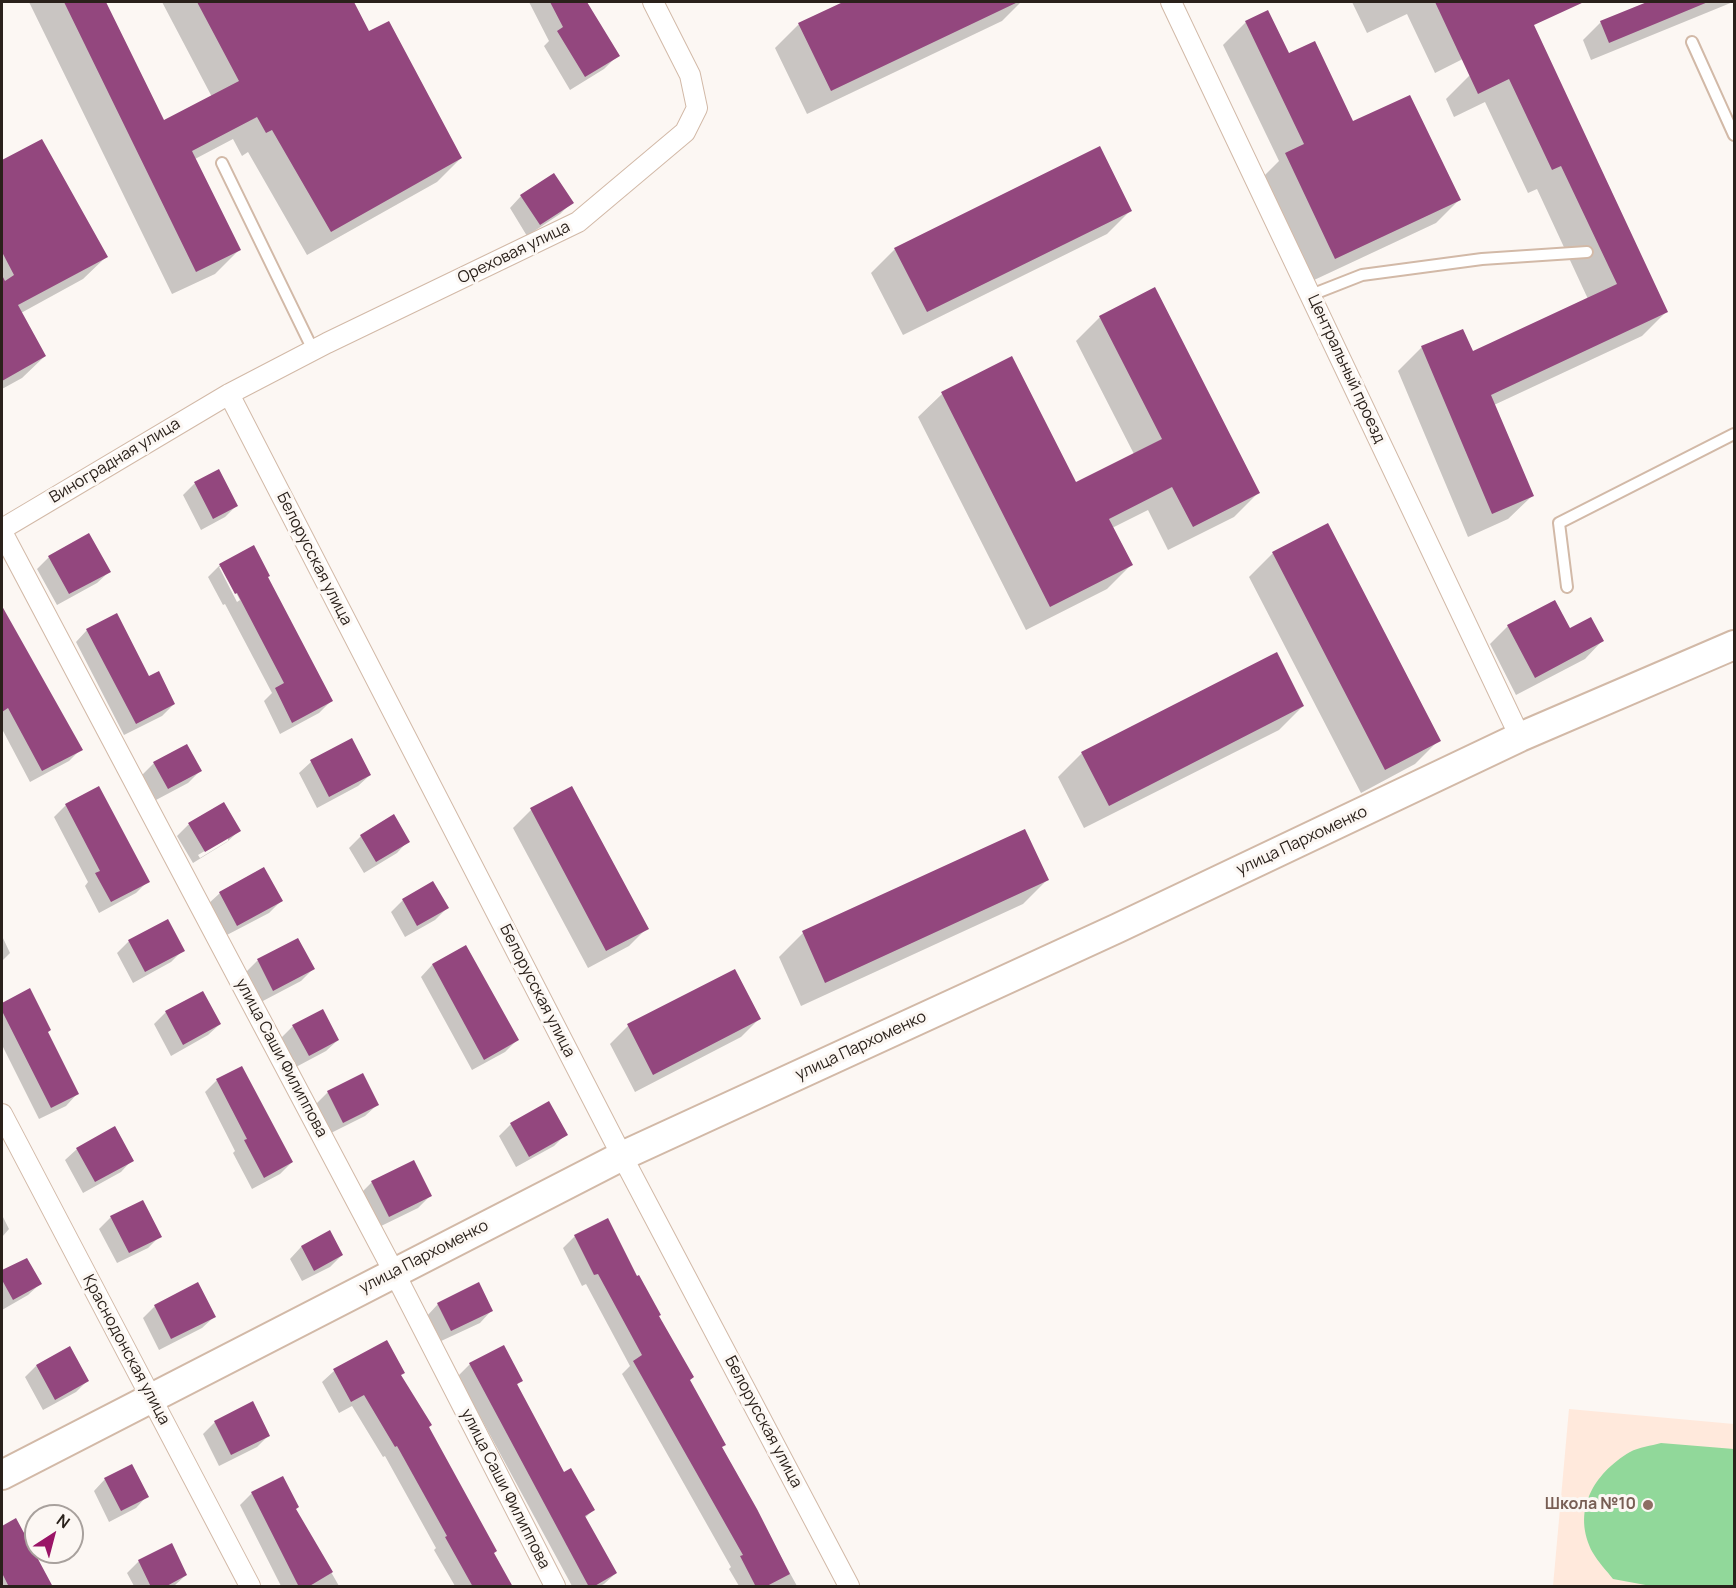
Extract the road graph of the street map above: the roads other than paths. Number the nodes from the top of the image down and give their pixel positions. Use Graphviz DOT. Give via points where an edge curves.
graph roads {
  1 [pos="653,2"];
  2 [pos="1171,2"];
  3 [pos="1692,42"];
  4 [pos="1734,135"];
  5 [pos="222,163"];
  6 [pos="1587,252"];
  7 [pos="1311,295"];
  8 [pos="313,350"];
  9 [pos="229,394"];
  10 [pos="1734,434"];
  11 [pos="2,530"];
  12 [pos="1568,587"];
  13 [pos="1734,645"];
  14 [pos="1520,737"];
  15 [pos="2,1114"];
  16 [pos="622,1156"];
  17 [pos="394,1272"];
  18 [pos="151,1397"];
  19 [pos="2,1475"];
  20 [pos="249,1587"];
  21 [pos="555,1587"];
  22 [pos="849,1587"];
  1 -- 8 [label="street, Ореховая улица" via="690,75 697,108 685,132 578,222"];
  2 -- 7 [label="street, Центральный проезд"];
  3 -- 4 [label="lane"];
  5 -- 8 [label="lane"];
  6 -- 7 [label="lane" via="1482,259 1362,275"];
  7 -- 14 [label="street, Центральный проезд"];
  8 -- 9 [label="street, Ореховая улица"];
  9 -- 11 [label="street, Виноградная улица"];
  9 -- 16 [label="street, Белорусская улица"];
  10 -- 12 [label="lane" via="1559,523"];
  11 -- 17 [label="street, улица Саши Филиппова"];
  13 -- 14 [label="street, улица Пархоменко"];
  14 -- 16 [label="street, улица Пархоменко" via="1118,928"];
  15 -- 18 [label="street, Краснодонская улица"];
  16 -- 17 [label="street, улица Пархоменко"];
  16 -- 22 [label="street, Белорусская улица"];
  17 -- 18 [label="street, улица Пархоменко"];
  17 -- 21 [label="street, улица Саши Филиппова"];
  18 -- 19 [label="street, улица Пархоменко"];
  18 -- 20 [label="street, Краснодонская улица"];
}
